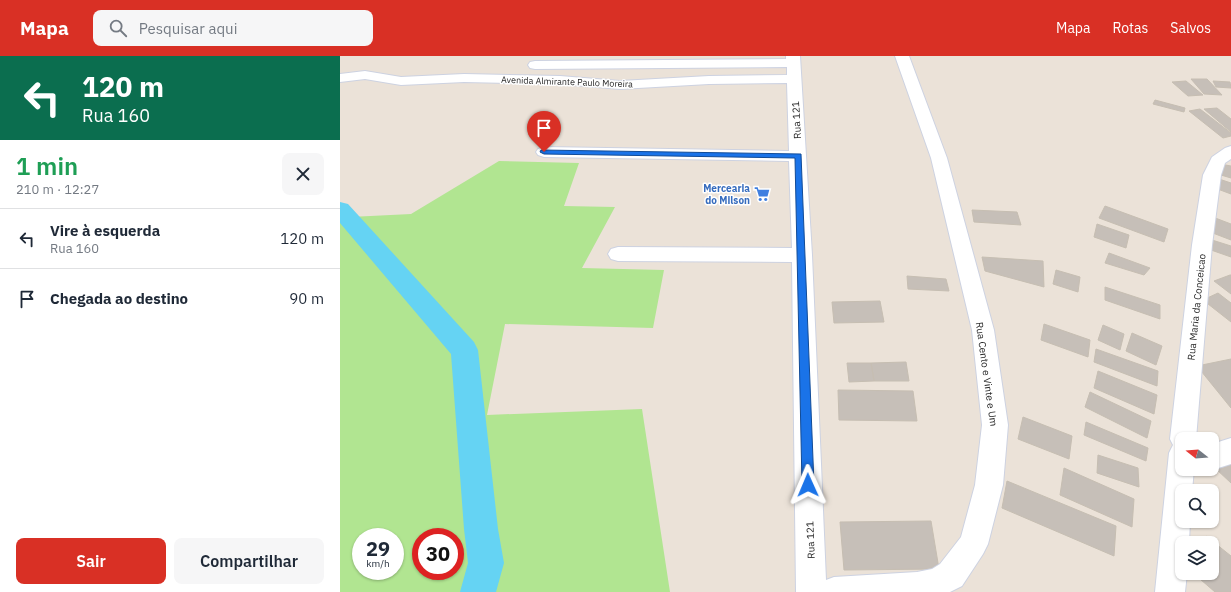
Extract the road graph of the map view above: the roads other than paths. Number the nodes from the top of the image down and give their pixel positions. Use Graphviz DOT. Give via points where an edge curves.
graph roads {
  1 [pos="902,56"];
  2 [pos="490,65"];
  3 [pos="522,65"];
  4 [pos="442,66"];
  5 [pos="793,66"];
  6 [pos="340,78"];
  7 [pos="1231,151"];
  8 [pos="544,152"];
  9 [pos="798,156"];
  10 [pos="618,254"];
  11 [pos="802,255"];
  12 [pos="1184,432"];
  13 [pos="1231,451"];
  14 [pos="1219,455"];
  15 [pos="1181,476"];
  16 [pos="811,592"];
  17 [pos="834,592"];
  18 [pos="1170,592"];
  1 -- 17 [label="street, Rua Cento e Vinte e Um" via="938,158 983,330 995,425 989,484 973,544 951,575 936,583 917,587"];
  2 -- 4 [label="street"];
  3 -- 5 [label="street"];
  5 -- 6 [label="street, Avenida Almirante Paulo Moreira" via="709,80 620,85 560,80 464,78 401,82 365,75"];
  5 -- 9 [label="street, Rua 121"];
  7 -- 12 [label="street, Rua Maria da Conceicao" via="1218,161 1212,175 1202,245"];
  8 -- 9 [label="street"];
  9 -- 11 [label="street, Rua 121"];
  10 -- 11 [label="street"];
  11 -- 16 [label="street, Rua 121"];
  13 -- 14 [label="street"];
  15 -- 18 [label="street"];
}
